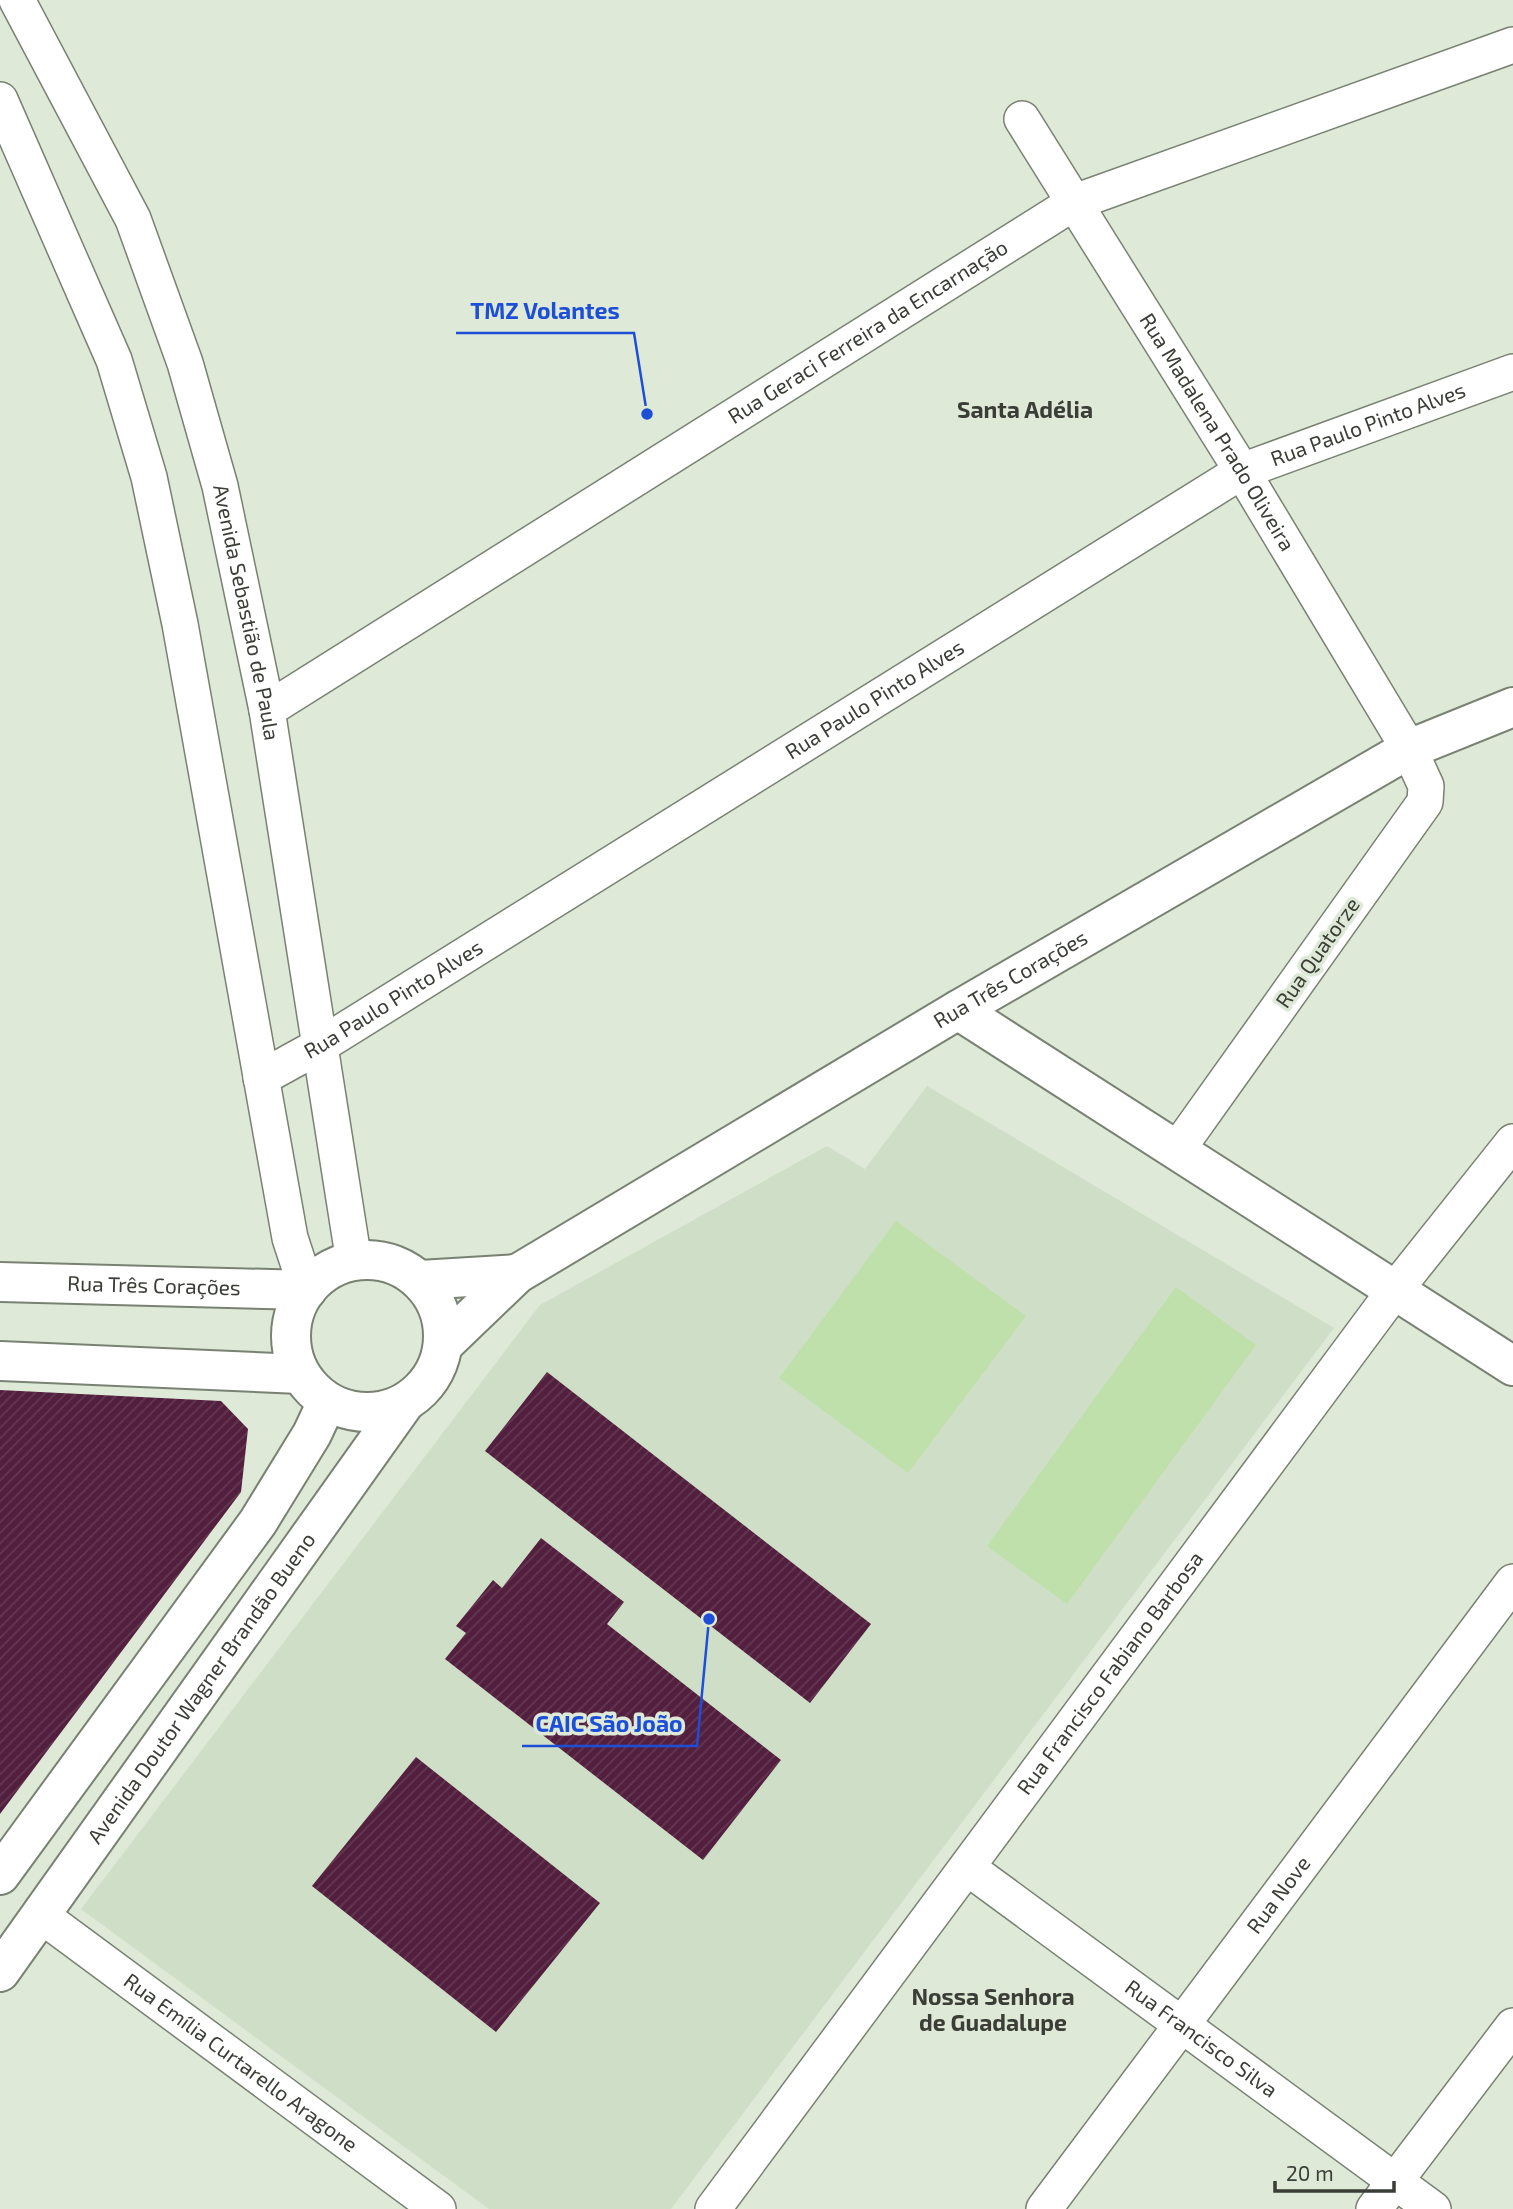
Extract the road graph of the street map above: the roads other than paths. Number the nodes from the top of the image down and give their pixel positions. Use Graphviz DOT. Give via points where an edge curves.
graph roads {
  1 [pos="17,0"];
  2 [pos="1513,45"];
  3 [pos="0,100"];
  4 [pos="1022,120"];
  5 [pos="1075,202"];
  6 [pos="1513,372"];
  7 [pos="1242,471"];
  8 [pos="1513,707"];
  9 [pos="267,710"];
  10 [pos="1409,749"];
  11 [pos="958,1010"];
  12 [pos="321,1045"];
  13 [pos="261,1078"];
  14 [pos="1513,1142"];
  15 [pos="1178,1150"];
  16 [pos="354,1262"];
  17 [pos="517,1274"];
  18 [pos="420,1280"];
  19 [pos="0,1282"];
  20 [pos="307,1290"];
  21 [pos="1395,1290"];
  22 [pos="444,1344"];
  23 [pos="0,1361"];
  24 [pos="1513,1366"];
  25 [pos="300,1374"];
  26 [pos="327,1402"];
  27 [pos="404,1404"];
  28 [pos="1513,1582"];
  29 [pos="968,1868"];
  30 [pos="0,1875"];
  31 [pos="42,1916"];
  32 [pos="0,1972"];
  33 [pos="1182,2025"];
  34 [pos="1513,2026"];
  35 [pos="1395,2181"];
  36 [pos="438,2209"];
  37 [pos="713,2209"];
  38 [pos="1044,2209"];
  39 [pos="1374,2209"];
  40 [pos="1433,2209"];
  1 -- 9 [label="street, Avenida Sebastião de Paula" via="133,219 185,363 220,486"];
  2 -- 5 [label="street, Rua Geraci Ferreira da Encarnação"];
  3 -- 13 [label="street" via="114,360 149,477 180,624"];
  4 -- 5 [label="street, Rua Madalena Prado Oliveira"];
  5 -- 7 [label="street, Rua Madalena Prado Oliveira"];
  5 -- 9 [label="street, Rua Geraci Ferreira da Encarnação"];
  6 -- 7 [label="street, Rua Paulo Pinto Alves"];
  7 -- 10 [label="street, Rua Madalena Prado Oliveira"];
  7 -- 12 [label="street, Rua Paulo Pinto Alves"];
  8 -- 10 [label="street, Rua Três Corações"];
  9 -- 12 [label="street, Avenida Sebastião de Paula"];
  10 -- 11 [label="street, Rua Três Corações"];
  10 -- 15 [label="street, Rua Quatorze" via="1426,786 1425,802"];
  11 -- 15 [label="street"];
  11 -- 17 [label="street, Rua Três Corações"];
  12 -- 13 [label="street, Rua Paulo Pinto Alves"];
  12 -- 16 [label="street, Avenida Sebastião de Paula"];
  13 -- 20 [label="street" via="290,1238"];
  14 -- 21 [label="street, Rua Francisco Fabiano Barbosa"];
  15 -- 21 [label="street"];
  16 -- 18 [label="street" via="377,1261"];
  16 -- 20 [label="street" via="328,1271"];
  17 -- 18 [label="street, Rua Três Corações"];
  17 -- 22 [label="street, Rua Três Corações"];
  18 -- 22 [label="street" via="439,1310"];
  19 -- 20 [label="street, Rua Três Corações"];
  20 -- 25 [label="street" via="294,1316 291,1346"];
  21 -- 24 [label="street"];
  21 -- 29 [label="street, Rua Francisco Fabiano Barbosa"];
  22 -- 27 [label="street" via="433,1378"];
  23 -- 25 [label="street"];
  25 -- 26 [label="street"];
  26 -- 27 [label="street" via="365,1413"];
  26 -- 30 [label="street" via="257,1522"];
  27 -- 31 [label="street, Avenida Doutor Wagner Brandão Bueno"];
  28 -- 33 [label="street, Rua Nove"];
  29 -- 33 [label="street, Rua Francisco Silva"];
  29 -- 37 [label="street, Rua Francisco Fabiano Barbosa"];
  31 -- 32 [label="street, Avenida Doutor Wagner Brandão Bueno"];
  31 -- 36 [label="street, Rua Emília Curtarello Aragone"];
  33 -- 35 [label="street, Rua Francisco Silva"];
  33 -- 38 [label="street, Rua Nove"];
  34 -- 35 [label="street"];
  35 -- 39 [label="street"];
  35 -- 40 [label="street, Rua Francisco Silva"];
}
